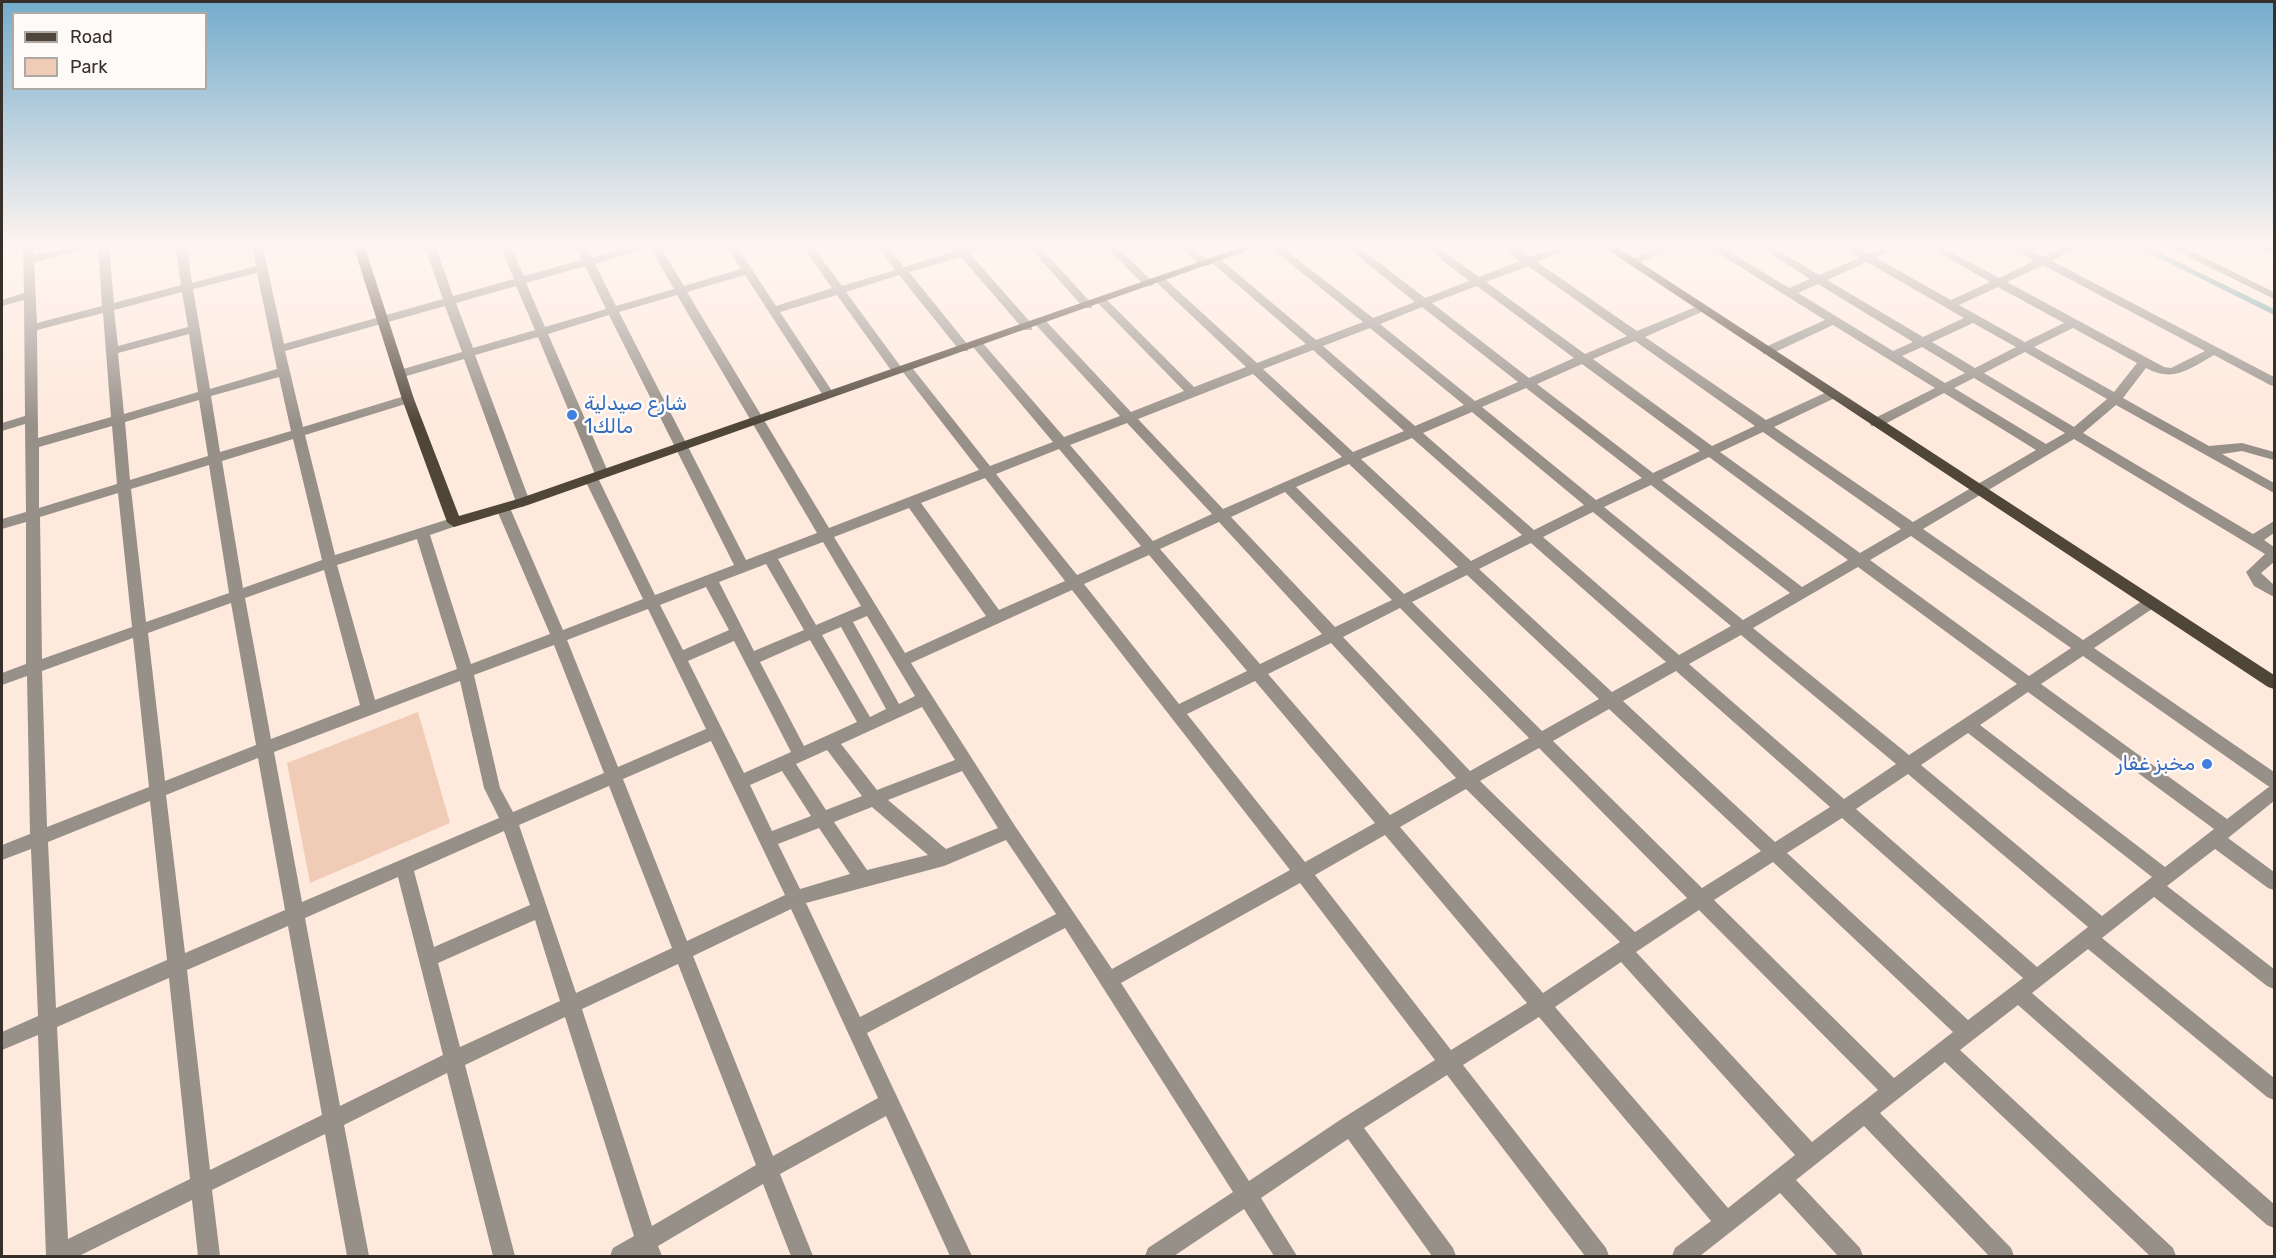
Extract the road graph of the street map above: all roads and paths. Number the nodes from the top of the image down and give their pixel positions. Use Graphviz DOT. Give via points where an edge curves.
graph roads {
  1 [pos="30,307"];
  2 [pos="114,307"];
  3 [pos="190,307"];
  4 [pos="270,307"];
  5 [pos="378,307"];
  6 [pos="429,307"];
  7 [pos="451,307"];
  8 [pos="530,307"];
  9 [pos="610,307"];
  10 [pos="623,307"];
  11 [pos="691,307"];
  12 [pos="772,307"];
  13 [pos="785,307"];
  14 [pos="852,307"];
  15 [pos="934,307"];
  16 [pos="1017,307"];
  17 [pos="1086,307"];
  18 [pos="1108,307"];
  19 [pos="1182,307"];
  20 [pos="1266,307"];
  21 [pos="1351,307"];
  22 [pos="1414,307"];
  23 [pos="1429,307"];
  24 [pos="1511,307"];
  25 [pos="1594,307"];
  26 [pos="1814,307"];
  27 [pos="1864,307"];
  28 [pos="1953,307"];
  29 [pos="2043,307"];
  30 [pos="2131,307"];
  31 [pos="109,308"];
  32 [pos="1702,308"];
  33 [pos="612,310"];
  34 [pos="774,310"];
  35 [pos="1974,318"];
  36 [pos="382,320"];
  37 [pos="1835,320"];
  38 [pos="1371,322"];
  39 [pos="2073,323"];
  40 [pos="1034,324"];
  41 [pos="31,328"];
  42 [pos="194,329"];
  43 [pos="541,331"];
  44 [pos="1637,336"];
  45 [pos="1923,342"];
  46 [pos="1313,344"];
  47 [pos="971,346"];
  48 [pos="2024,347"];
  49 [pos="278,349"];
  50 [pos="2215,350"];
  51 [pos="112,351"];
  52 [pos="1767,351"];
  53 [pos="468,354"];
  54 [pos="1893,356"];
  55 [pos="1584,359"];
  56 [pos="2144,363"];
  57 [pos="1253,368"];
  58 [pos="901,369"];
  59 [pos="284,371"];
  60 [pos="400,374"];
  61 [pos="1975,374"];
  62 [pos="1530,382"];
  63 [pos="2274,382"];
  64 [pos="1946,389"];
  65 [pos="1192,392"];
  66 [pos="828,394"];
  67 [pos="1833,394"];
  68 [pos="204,396"];
  69 [pos="408,399"];
  70 [pos="2115,399"];
  71 [pos="1473,406"];
  72 [pos="1128,416"];
  73 [pos="32,418"];
  74 [pos="118,420"];
  75 [pos="756,420"];
  76 [pos="1876,423"];
  77 [pos="1765,426"];
  78 [pos="2,427"];
  79 [pos="1412,432"];
  80 [pos="298,433"];
  81 [pos="2075,433"];
  82 [pos="1060,443"];
  83 [pos="32,445"];
  84 [pos="681,447"];
  85 [pos="2044,449"];
  86 [pos="2208,451"];
  87 [pos="1711,452"];
  88 [pos="2274,456"];
  89 [pos="214,459"];
  90 [pos="1350,459"];
  91 [pos="987,471"];
  92 [pos="596,476"];
  93 [pos="1653,478"];
  94 [pos="1287,486"];
  95 [pos="124,487"];
  96 [pos="2274,489"];
  97 [pos="1978,490"];
  98 [pos="911,501"];
  99 [pos="523,502"];
  100 [pos="1594,506"];
  101 [pos="503,508"];
  102 [pos="33,515"];
  103 [pos="1220,515"];
  104 [pos="454,522"];
  105 [pos="2,524"];
  106 [pos="2274,526"];
  107 [pos="1911,529"];
  108 [pos="422,533"];
  109 [pos="824,534"];
  110 [pos="1533,537"];
  111 [pos="2254,540"];
  112 [pos="1150,547"];
  113 [pos="2274,554"];
  114 [pos="769,556"];
  115 [pos="1859,560"];
  116 [pos="328,563"];
  117 [pos="742,567"];
  118 [pos="1469,568"];
  119 [pos="710,580"];
  120 [pos="1074,581"];
  121 [pos="2274,592"];
  122 [pos="1801,594"];
  123 [pos="237,597"];
  124 [pos="1400,600"];
  125 [pos="651,602"];
  126 [pos="2150,603"];
  127 [pos="869,609"];
  128 [pos="996,618"];
  129 [pos="844,619"];
  130 [pos="1740,627"];
  131 [pos="139,631"];
  132 [pos="814,632"];
  133 [pos="737,633"];
  134 [pos="1332,635"];
  135 [pos="558,636"];
  136 [pos="2083,649"];
  137 [pos="679,658"];
  138 [pos="751,659"];
  139 [pos="901,661"];
  140 [pos="1675,663"];
  141 [pos="34,667"];
  142 [pos="1256,671"];
  143 [pos="466,672"];
  144 [pos="2,679"];
  145 [pos="2274,683"];
  146 [pos="2029,685"];
  147 [pos="925,699"];
  148 [pos="1609,699"];
  149 [pos="369,708"];
  150 [pos="896,712"];
  151 [pos="1177,712"];
  152 [pos="866,724"];
  153 [pos="1969,725"];
  154 [pos="715,732"];
  155 [pos="1541,739"];
  156 [pos="829,741"];
  157 [pos="265,748"];
  158 [pos="792,758"];
  159 [pos="965,763"];
  160 [pos="1908,764"];
  161 [pos="612,776"];
  162 [pos="1468,780"];
  163 [pos="2274,781"];
  164 [pos="740,782"];
  165 [pos="158,791"];
  166 [pos="2274,792"];
  167 [pos="873,798"];
  168 [pos="1842,809"];
  169 [pos="824,818"];
  170 [pos="509,821"];
  171 [pos="1389,825"];
  172 [pos="1009,831"];
  173 [pos="2221,834"];
  174 [pos="39,838"];
  175 [pos="768,840"];
  176 [pos="1772,852"];
  177 [pos="2,853"];
  178 [pos="944,858"];
  179 [pos="404,865"];
  180 [pos="1302,872"];
  181 [pos="862,878"];
  182 [pos="2160,882"];
  183 [pos="2274,882"];
  184 [pos="795,899"];
  185 [pos="1700,899"];
  186 [pos="540,909"];
  187 [pos="294,914"];
  188 [pos="1068,917"];
  189 [pos="2095,932"];
  190 [pos="1628,946"];
  191 [pos="681,952"];
  192 [pos="428,959"];
  193 [pos="178,965"];
  194 [pos="2037,978"];
  195 [pos="2274,980"];
  196 [pos="1108,981"];
  197 [pos="2018,993"];
  198 [pos="571,1004"];
  199 [pos="1541,1005"];
  200 [pos="47,1021"];
  201 [pos="856,1029"];
  202 [pos="1968,1033"];
  203 [pos="2,1041"];
  204 [pos="1947,1051"];
  205 [pos="453,1061"];
  206 [pos="1449,1062"];
  207 [pos="2274,1090"];
  208 [pos="1894,1092"];
  209 [pos="889,1103"];
  210 [pos="1867,1113"];
  211 [pos="334,1120"];
  212 [pos="1350,1125"];
  213 [pos="1811,1157"];
  214 [pos="767,1170"];
  215 [pos="1782,1180"];
  216 [pos="203,1185"];
  217 [pos="1246,1193"];
  218 [pos="2274,1218"];
  219 [pos="1727,1223"];
  220 [pos="649,1249"];
  221 [pos="57,1256"];
  222 [pos="1683,1256"];
  223 [pos="209,1257"];
  224 [pos="358,1257"];
  225 [pos="504,1257"];
  226 [pos="621,1257"];
  227 [pos="802,1257"];
  228 [pos="961,1257"];
  229 [pos="1156,1257"];
  230 [pos="1286,1257"];
  231 [pos="1445,1257"];
  232 [pos="1598,1257"];
  233 [pos="1852,1257"];
  234 [pos="2003,1257"];
  235 [pos="2165,1257"];
  1 -- 41 [label="street"];
  2 -- 31 [label="street"];
  3 -- 42 [label="street"];
  4 -- 49 [label="street"];
  5 -- 36 [label="main road"];
  6 -- 36 [label="street"];
  7 -- 53 [label="street"];
  8 -- 43 [label="street"];
  9 -- 33 [label="street"];
  10 -- 33 [label="street"];
  11 -- 75 [label="street"];
  12 -- 34 [label="street"];
  13 -- 34 [label="street"];
  14 -- 58 [label="street"];
  15 -- 47 [label="street"];
  16 -- 40 [label="street"];
  17 -- 40 [label="main road"];
  18 -- 65 [label="street"];
  19 -- 57 [label="street"];
  20 -- 46 [label="street"];
  21 -- 38 [label="street"];
  22 -- 38 [label="street"];
  23 -- 62 [label="street"];
  24 -- 55 [label="street"];
  25 -- 44 [label="street"];
  26 -- 37 [label="street"];
  27 -- 45 [label="street"];
  28 -- 35 [label="street"];
  29 -- 39 [label="street"];
  30 -- 50 [label="street"];
  31 -- 41 [label="street"];
  31 -- 51 [label="street"];
  32 -- 44 [label="street"];
  32 -- 52 [label="main road"];
  33 -- 43 [label="street"];
  33 -- 84 [label="street"];
  34 -- 66 [label="street"];
  35 -- 45 [label="street"];
  35 -- 48 [label="street"];
  36 -- 49 [label="street"];
  36 -- 60 [label="main road"];
  37 -- 52 [label="street"];
  37 -- 54 [label="street"];
  38 -- 46 [label="street"];
  38 -- 71 [label="street"];
  39 -- 48 [label="street"];
  39 -- 56 [label="street"];
  40 -- 47 [label="main road"];
  40 -- 72 [label="street"];
  41 -- 73 [label="street"];
  42 -- 51 [label="street"];
  42 -- 68 [label="street"];
  43 -- 53 [label="street"];
  43 -- 92 [label="street"];
  44 -- 55 [label="street"];
  44 -- 77 [label="street"];
  45 -- 54 [label="street"];
  45 -- 61 [label="street"];
  46 -- 57 [label="street"];
  46 -- 79 [label="street"];
  47 -- 58 [label="main road"];
  47 -- 82 [label="street"];
  48 -- 61 [label="street"];
  48 -- 70 [label="street"];
  49 -- 59 [label="street"];
  50 -- 56 [label="street" via="2173,372"];
  50 -- 63 [label="street"];
  51 -- 74 [label="street"];
  52 -- 67 [label="main road"];
  53 -- 60 [label="street"];
  53 -- 99 [label="street"];
  54 -- 64 [label="street"];
  55 -- 62 [label="street"];
  55 -- 87 [label="street"];
  56 -- 70 [label="street"];
  57 -- 65 [label="street"];
  57 -- 90 [label="street"];
  58 -- 66 [label="main road"];
  58 -- 91 [label="street"];
  59 -- 68 [label="street"];
  59 -- 80 [label="street"];
  60 -- 69 [label="main road"];
  61 -- 64 [label="street"];
  61 -- 81 [label="street"];
  62 -- 71 [label="street"];
  62 -- 93 [label="street"];
  64 -- 76 [label="street"];
  64 -- 85 [label="street"];
  65 -- 72 [label="street"];
  66 -- 75 [label="main road"];
  67 -- 76 [label="main road"];
  67 -- 77 [label="street"];
  68 -- 74 [label="street"];
  68 -- 89 [label="street"];
  69 -- 80 [label="street"];
  69 -- 104 [label="main road"];
  70 -- 81 [label="street"];
  70 -- 86 [label="street"];
  71 -- 79 [label="street"];
  71 -- 100 [label="street"];
  72 -- 82 [label="street"];
  72 -- 103 [label="street"];
  73 -- 78 [label="street"];
  73 -- 83 [label="street"];
  74 -- 83 [label="street"];
  74 -- 95 [label="street"];
  75 -- 84 [label="main road"];
  75 -- 109 [label="street"];
  76 -- 97 [label="main road"];
  77 -- 87 [label="street"];
  77 -- 107 [label="street"];
  79 -- 90 [label="street"];
  79 -- 110 [label="street"];
  80 -- 89 [label="street"];
  80 -- 116 [label="street"];
  81 -- 85 [label="street"];
  81 -- 111 [label="street"];
  82 -- 91 [label="street"];
  82 -- 112 [label="street"];
  83 -- 102 [label="street"];
  84 -- 92 [label="main road"];
  84 -- 117 [label="street"];
  85 -- 97 [label="street"];
  86 -- 88 [label="street" via="2242,447"];
  86 -- 96 [label="street"];
  87 -- 93 [label="street"];
  87 -- 115 [label="street"];
  89 -- 95 [label="street"];
  89 -- 123 [label="street"];
  90 -- 94 [label="street"];
  90 -- 118 [label="street"];
  91 -- 98 [label="street"];
  91 -- 120 [label="street"];
  92 -- 99 [label="main road"];
  92 -- 125 [label="street"];
  93 -- 100 [label="street"];
  93 -- 122 [label="street"];
  94 -- 103 [label="street"];
  94 -- 124 [label="street"];
  95 -- 102 [label="street"];
  95 -- 131 [label="street"];
  97 -- 107 [label="street"];
  97 -- 126 [label="main road"];
  98 -- 109 [label="street"];
  98 -- 128 [label="street"];
  99 -- 101 [label="main road"];
  100 -- 110 [label="street"];
  100 -- 130 [label="street"];
  101 -- 104 [label="main road"];
  101 -- 135 [label="street"];
  102 -- 105 [label="street"];
  102 -- 141 [label="street"];
  103 -- 112 [label="street"];
  103 -- 134 [label="street"];
  104 -- 108 [label="street"];
  106 -- 111 [label="street"];
  107 -- 115 [label="street"];
  107 -- 136 [label="street"];
  108 -- 116 [label="street"];
  108 -- 143 [label="street"];
  109 -- 114 [label="street"];
  109 -- 127 [label="street"];
  110 -- 118 [label="street"];
  110 -- 140 [label="street"];
  111 -- 113 [label="street"];
  112 -- 120 [label="street"];
  112 -- 142 [label="street"];
  113 -- 121 [label="street" via="2253,572 2259,582"];
  114 -- 117 [label="street"];
  114 -- 132 [label="street"];
  115 -- 122 [label="street"];
  115 -- 146 [label="street"];
  116 -- 123 [label="street"];
  116 -- 149 [label="street"];
  117 -- 119 [label="street"];
  118 -- 124 [label="street"];
  118 -- 148 [label="street"];
  119 -- 125 [label="street"];
  119 -- 133 [label="street"];
  120 -- 128 [label="street"];
  120 -- 151 [label="street"];
  122 -- 130 [label="street"];
  123 -- 131 [label="street"];
  123 -- 157 [label="street"];
  124 -- 134 [label="street"];
  124 -- 155 [label="street"];
  125 -- 135 [label="street"];
  125 -- 137 [label="street"];
  126 -- 136 [label="street"];
  126 -- 145 [label="main road"];
  127 -- 129 [label="street"];
  127 -- 139 [label="street"];
  128 -- 139 [label="street"];
  129 -- 132 [label="street"];
  129 -- 150 [label="street"];
  130 -- 140 [label="street"];
  130 -- 160 [label="street"];
  131 -- 141 [label="street"];
  131 -- 165 [label="street"];
  132 -- 138 [label="street"];
  132 -- 152 [label="street"];
  133 -- 137 [label="street"];
  133 -- 138 [label="street"];
  134 -- 142 [label="street"];
  134 -- 162 [label="street"];
  135 -- 143 [label="street"];
  135 -- 161 [label="street"];
  136 -- 146 [label="street"];
  136 -- 163 [label="street"];
  137 -- 154 [label="street"];
  138 -- 158 [label="street"];
  139 -- 147 [label="street"];
  140 -- 148 [label="street"];
  140 -- 168 [label="street"];
  141 -- 144 [label="street"];
  141 -- 174 [label="street"];
  142 -- 151 [label="street"];
  142 -- 171 [label="street"];
  143 -- 149 [label="street"];
  143 -- 170 [label="street" via="492,788"];
  146 -- 153 [label="street"];
  146 -- 173 [label="street"];
  147 -- 150 [label="street"];
  147 -- 159 [label="street"];
  148 -- 155 [label="street"];
  148 -- 176 [label="street"];
  149 -- 157 [label="street"];
  150 -- 152 [label="street"];
  151 -- 180 [label="street"];
  152 -- 156 [label="street"];
  153 -- 160 [label="street"];
  153 -- 182 [label="street"];
  154 -- 161 [label="street"];
  154 -- 164 [label="street"];
  155 -- 162 [label="street"];
  155 -- 185 [label="street"];
  156 -- 158 [label="street"];
  156 -- 167 [label="street"];
  157 -- 165 [label="street"];
  157 -- 187 [label="street"];
  158 -- 164 [label="street"];
  158 -- 169 [label="street"];
  159 -- 167 [label="street"];
  159 -- 172 [label="street"];
  160 -- 168 [label="street"];
  160 -- 189 [label="street"];
  161 -- 170 [label="street"];
  161 -- 191 [label="street"];
  162 -- 171 [label="street"];
  162 -- 190 [label="street"];
  164 -- 175 [label="street"];
  165 -- 174 [label="street"];
  165 -- 193 [label="street"];
  166 -- 173 [label="street"];
  167 -- 169 [label="street"];
  167 -- 178 [label="street"];
  168 -- 176 [label="street"];
  168 -- 194 [label="street"];
  169 -- 175 [label="street"];
  169 -- 181 [label="street"];
  170 -- 179 [label="street"];
  170 -- 186 [label="street"];
  171 -- 180 [label="street"];
  171 -- 199 [label="street"];
  172 -- 178 [label="street"];
  172 -- 188 [label="street"];
  173 -- 182 [label="street"];
  173 -- 183 [label="street"];
  174 -- 177 [label="street"];
  174 -- 200 [label="street"];
  175 -- 184 [label="street"];
  176 -- 185 [label="street"];
  176 -- 202 [label="street"];
  178 -- 181 [label="street"];
  179 -- 187 [label="street"];
  179 -- 192 [label="street"];
  180 -- 196 [label="street"];
  180 -- 206 [label="street"];
  181 -- 184 [label="street"];
  182 -- 189 [label="street"];
  182 -- 195 [label="street"];
  184 -- 191 [label="street"];
  184 -- 201 [label="street"];
  185 -- 190 [label="street"];
  185 -- 208 [label="street"];
  186 -- 192 [label="street"];
  186 -- 198 [label="street"];
  187 -- 193 [label="street"];
  187 -- 211 [label="street"];
  188 -- 196 [label="street"];
  188 -- 201 [label="street"];
  189 -- 194 [label="street"];
  189 -- 207 [label="street"];
  190 -- 199 [label="street"];
  190 -- 213 [label="street"];
  191 -- 198 [label="street"];
  191 -- 214 [label="street"];
  192 -- 205 [label="street"];
  193 -- 200 [label="street"];
  193 -- 216 [label="street"];
  194 -- 197 [label="street"];
  196 -- 217 [label="street"];
  197 -- 202 [label="street"];
  197 -- 218 [label="street"];
  198 -- 205 [label="street"];
  198 -- 220 [label="street"];
  199 -- 206 [label="street"];
  199 -- 219 [label="street"];
  200 -- 203 [label="street"];
  200 -- 221 [label="street"];
  201 -- 209 [label="street"];
  202 -- 204 [label="street"];
  204 -- 208 [label="street"];
  204 -- 235 [label="street"];
  205 -- 211 [label="street"];
  205 -- 225 [label="street"];
  206 -- 212 [label="street"];
  206 -- 232 [label="street"];
  208 -- 210 [label="street"];
  209 -- 214 [label="street"];
  209 -- 228 [label="street"];
  210 -- 213 [label="street"];
  210 -- 234 [label="street"];
  211 -- 216 [label="street"];
  211 -- 224 [label="street"];
  212 -- 217 [label="street"];
  212 -- 231 [label="street"];
  213 -- 215 [label="street"];
  214 -- 220 [label="street"];
  214 -- 227 [label="street"];
  215 -- 219 [label="street"];
  215 -- 233 [label="street"];
  216 -- 221 [label="street"];
  216 -- 223 [label="street"];
  217 -- 229 [label="street"];
  217 -- 230 [label="street"];
  219 -- 222 [label="street"];
  220 -- 226 [label="street"];
}
